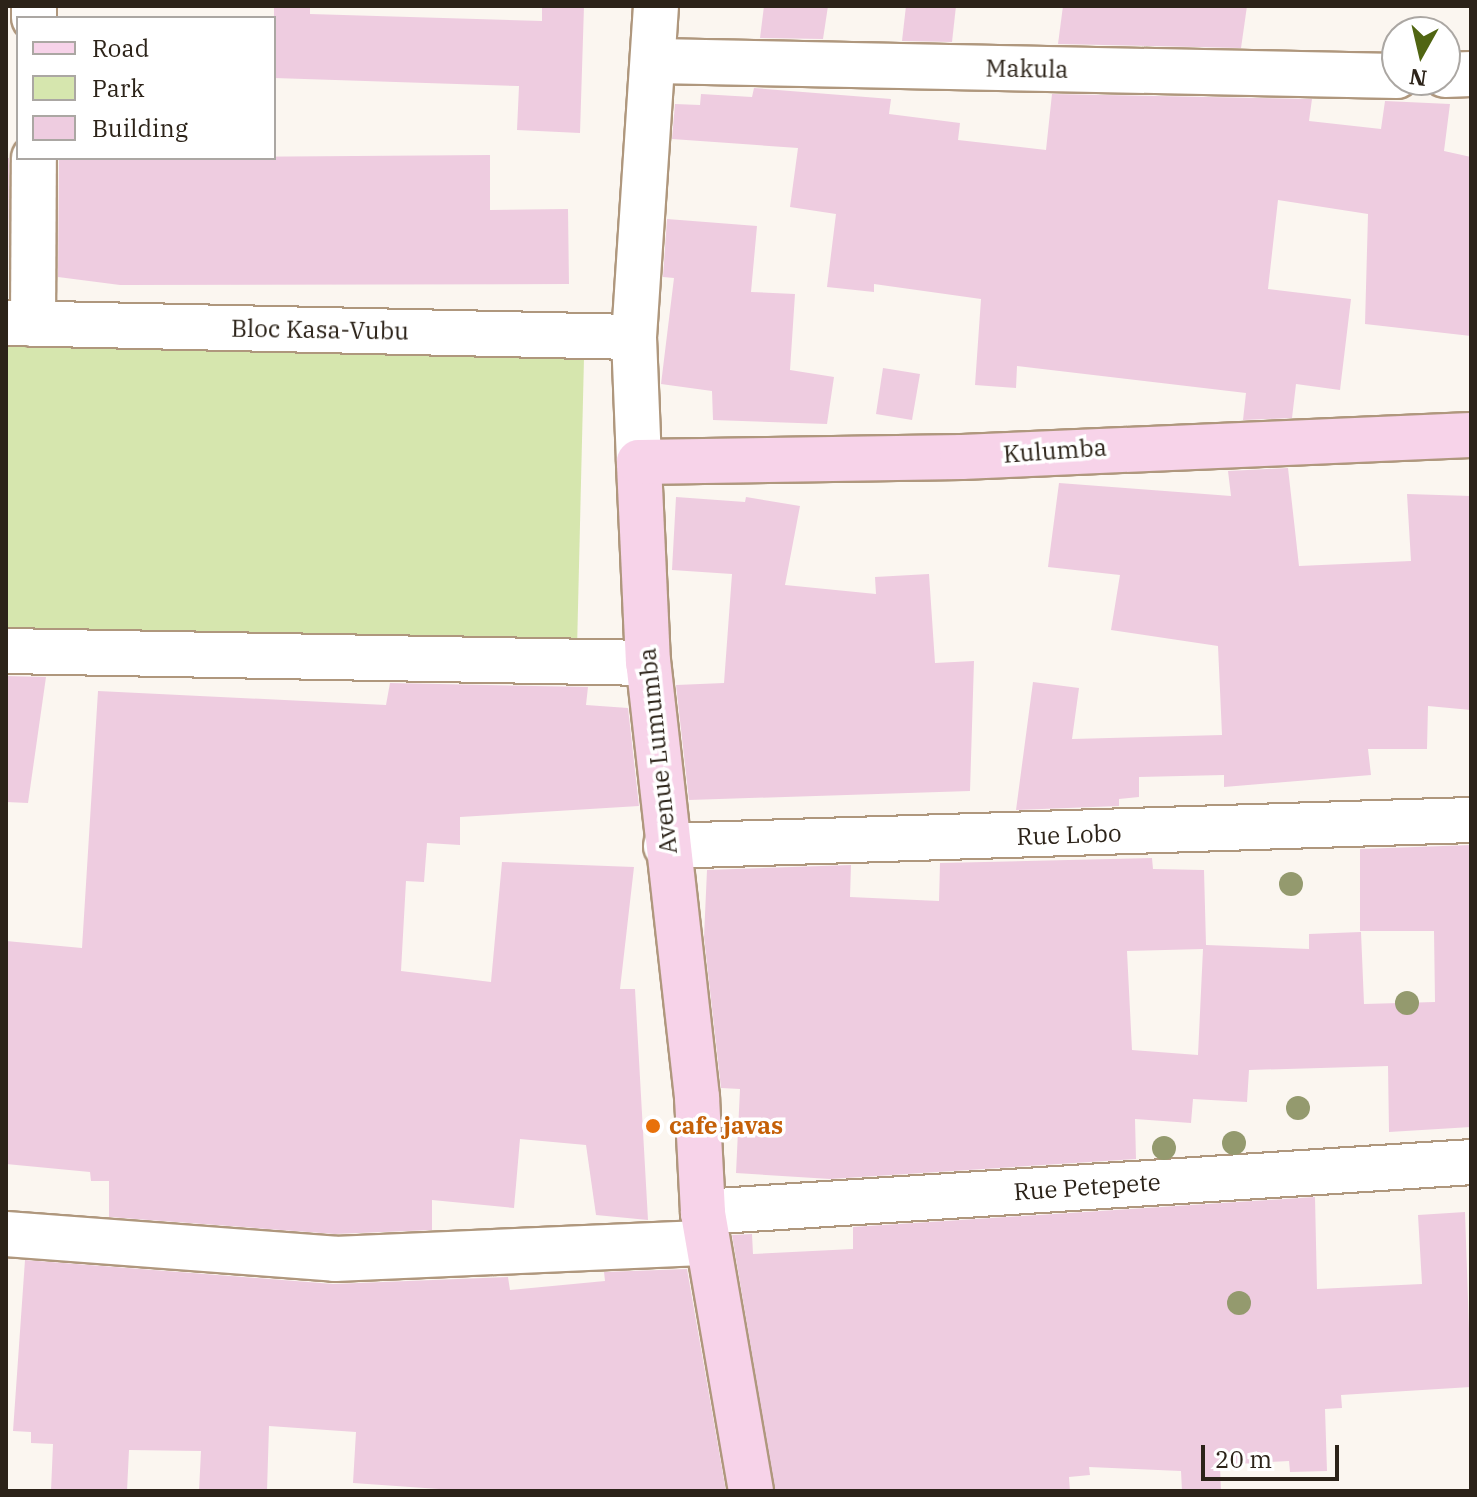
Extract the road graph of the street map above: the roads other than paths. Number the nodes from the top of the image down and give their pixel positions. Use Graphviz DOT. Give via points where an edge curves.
graph roads {
  1 [pos="656,6"];
  2 [pos="656,61"];
  3 [pos="1381,76"];
  4 [pos="34,160"];
  5 [pos="20,323"];
  6 [pos="634,337"];
  7 [pos="1471,435"];
  8 [pos="639,462"];
  9 [pos="6,651"];
  10 [pos="648,663"];
  11 [pos="1471,820"];
  12 [pos="666,846"];
  13 [pos="1471,1162"];
  14 [pos="705,1228"];
  15 [pos="6,1234"];
  16 [pos="751,1491"];
  1 -- 2 [label="street, Avenue Lumumba"];
  2 -- 3 [label="street, Makula"];
  2 -- 6 [label="street, Avenue Lumumba"];
  4 -- 5 [label="street"];
  5 -- 6 [label="street, Bloc Kasa-Vubu"];
  6 -- 8 [label="street, Avenue Lumumba"];
  7 -- 8 [label="street, Kulumba" via="962,457"];
  8 -- 10 [label="street, Avenue Lumumba"];
  9 -- 10 [label="street"];
  10 -- 12 [label="street, Avenue Lumumba"];
  11 -- 12 [label="street, Rue Lobo"];
  12 -- 14 [label="street, Avenue Lumumba" via="697,1097"];
  13 -- 14 [label="street, Rue Petepete"];
  14 -- 15 [label="street, Rue Petepete" via="335,1259"];
  14 -- 16 [label="street, Avenue Lumumba"];
}
